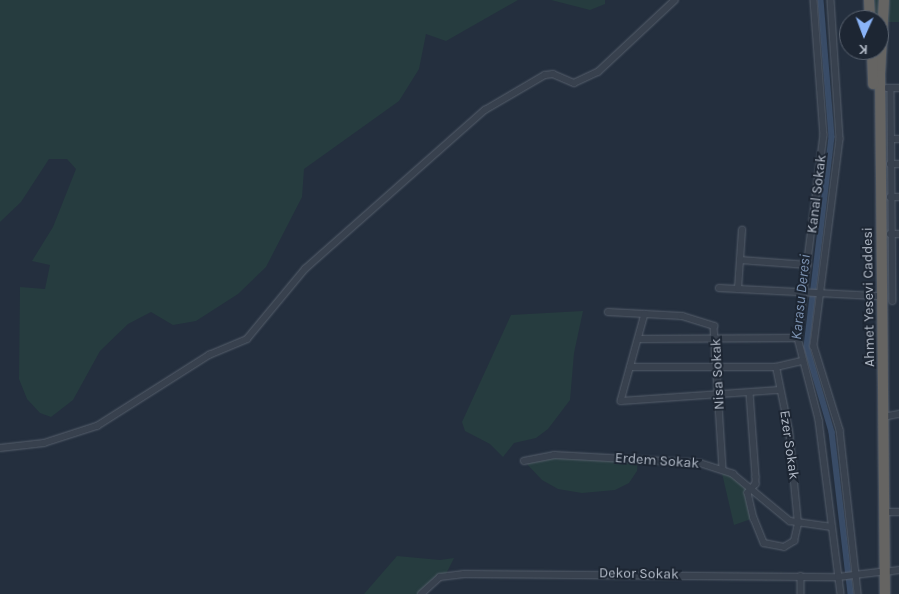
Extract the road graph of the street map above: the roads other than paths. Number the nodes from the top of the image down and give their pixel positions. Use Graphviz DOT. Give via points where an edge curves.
graph roads {
  1 [pos="675,0"];
  2 [pos="814,0"];
  3 [pos="831,0"];
  4 [pos="884,0"];
  5 [pos="873,60"];
  6 [pos="880,88"];
  7 [pos="891,88"];
  8 [pos="899,88"];
  9 [pos="890,139"];
  10 [pos="899,139"];
  11 [pos="890,164"];
  12 [pos="899,164"];
  13 [pos="890,197"];
  14 [pos="899,197"];
  15 [pos="742,230"];
  16 [pos="890,234"];
  17 [pos="899,234"];
  18 [pos="740,260"];
  19 [pos="808,265"];
  20 [pos="719,288"];
  21 [pos="738,289"];
  22 [pos="804,293"];
  23 [pos="820,295"];
  24 [pos="888,299"];
  25 [pos="608,312"];
  26 [pos="645,314"];
  27 [pos="717,338"];
  28 [pos="798,338"];
  29 [pos="641,339"];
  30 [pos="801,361"];
  31 [pos="630,367"];
  32 [pos="717,367"];
  33 [pos="776,367"];
  34 [pos="780,390"];
  35 [pos="750,393"];
  36 [pos="719,395"];
  37 [pos="899,414"];
  38 [pos="884,417"];
  39 [pos="0,448"];
  40 [pos="524,461"];
  41 [pos="723,469"];
  42 [pos="753,488"];
  43 [pos="884,512"];
  44 [pos="899,512"];
  45 [pos="798,524"];
  46 [pos="832,527"];
  47 [pos="899,570"];
  48 [pos="882,572"];
  49 [pos="857,574"];
  50 [pos="801,576"];
  51 [pos="838,576"];
  52 [pos="420,594"];
  53 [pos="801,594"];
  54 [pos="841,594"];
  55 [pos="858,594"];
  56 [pos="879,594"];
  57 [pos="886,594"];
  1 -- 39 [label="street" via="598,72 574,83 550,74 530,81 485,110 305,269 247,340 209,355 97,426 44,443"];
  2 -- 19 [label="street, Kanal Sokak" via="824,135"];
  3 -- 23 [label="street" via="840,139"];
  4 -- 6 [label="highway, Ahmet Yesevi Caddesi"];
  5 -- 24 [label="highway, Ahmet Yesevi Caddesi"];
  6 -- 7 [label="street"];
  6 -- 24 [label="highway, Ahmet Yesevi Caddesi"];
  7 -- 8 [label="street"];
  7 -- 9 [label="street"];
  9 -- 10 [label="street"];
  9 -- 11 [label="street"];
  11 -- 12 [label="street"];
  11 -- 13 [label="street"];
  13 -- 14 [label="street"];
  13 -- 16 [label="street"];
  15 -- 18 [label="street"];
  16 -- 17 [label="street"];
  16 -- 24 [label="street"];
  18 -- 19 [label="street"];
  18 -- 21 [label="street"];
  19 -- 22 [label="street, Kanal Sokak"];
  20 -- 21 [label="street"];
  21 -- 22 [label="street"];
  22 -- 23 [label="street"];
  22 -- 28 [label="street, Kanal Sokak"];
  23 -- 24 [label="street"];
  23 -- 49 [label="street" via="814,346 840,430"];
  24 -- 38 [label="highway, Ahmet Yesevi Caddesi"];
  24 -- 48 [label="highway, Ahmet Yesevi Caddesi"];
  25 -- 26 [label="street, Nisa Sokak"];
  26 -- 27 [label="street, Nisa Sokak" via="707,321 714,326"];
  26 -- 29 [label="street"];
  27 -- 28 [label="street"];
  27 -- 29 [label="street"];
  27 -- 32 [label="street, Nisa Sokak"];
  28 -- 30 [label="street, Kanal Sokak"];
  29 -- 31 [label="street"];
  30 -- 33 [label="street"];
  30 -- 46 [label="street, Kanal Sokak" via="819,420"];
  31 -- 32 [label="street"];
  31 -- 36 [label="street" via="621,400"];
  32 -- 33 [label="street"];
  32 -- 36 [label="street, Nisa Sokak"];
  33 -- 34 [label="street, Ezer Sokak"];
  34 -- 35 [label="street"];
  34 -- 45 [label="street, Ezer Sokak" via="789,431"];
  35 -- 36 [label="street"];
  35 -- 42 [label="street" via="756,477"];
  36 -- 41 [label="street, Nisa Sokak"];
  37 -- 38 [label="street"];
  38 -- 43 [label="highway, Ahmet Yesevi Caddesi"];
  40 -- 41 [label="street, Erdem Sokak" via="544,455 677,460"];
  41 -- 42 [label="street, Erdem Sokak"];
  42 -- 45 [label="street, Erdem Sokak" via="785,518"];
  42 -- 45 [label="street" via="748,493 754,518 767,545 792,544"];
  43 -- 44 [label="street"];
  43 -- 48 [label="highway, Ahmet Yesevi Caddesi"];
  45 -- 46 [label="street, Erdem Sokak"];
  46 -- 51 [label="street, Kanal Sokak"];
  47 -- 48 [label="street, Dekor Sokak"];
  48 -- 49 [label="street, Dekor Sokak"];
  48 -- 56 [label="highway, Ahmet Yesevi Caddesi"];
  48 -- 57 [label="highway, Ahmet Yesevi Caddesi"];
  49 -- 51 [label="street, Dekor Sokak"];
  49 -- 55 [label="street"];
  50 -- 51 [label="street, Dekor Sokak"];
  50 -- 52 [label="street, Dekor Sokak" via="539,573 440,576"];
  50 -- 53 [label="street"];
  51 -- 54 [label="street, Kanal Sokak"];
}
